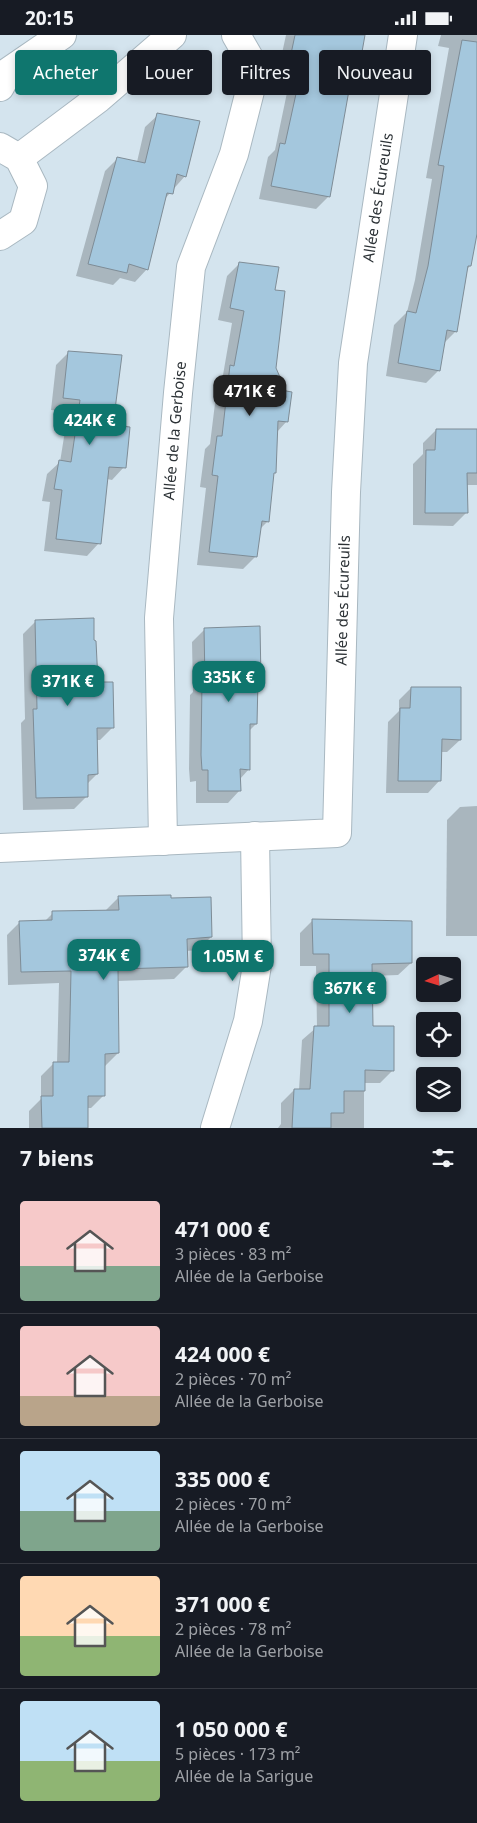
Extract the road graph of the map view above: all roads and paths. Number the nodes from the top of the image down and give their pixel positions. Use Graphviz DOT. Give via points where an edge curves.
graph roads {
  1 [pos="62,35"];
  2 [pos="172,35"];
  3 [pos="236,35"];
  4 [pos="403,35"];
  5 [pos="0,87"];
  6 [pos="10,152"];
  7 [pos="0,236"];
  8 [pos="255,836"];
  9 [pos="162,841"];
  10 [pos="0,848"];
  11 [pos="216,1128"];
  1 -- 5 [label="street" via="8,72"];
  2 -- 6 [label="street" via="99,98"];
  3 -- 9 [label="street, Allée de la Gerboise" via="251,61 250,91 234,154 191,267 178,393 159,618"];
  4 -- 8 [label="street, Allée des Écureuils" via="353,363 346,492 337,833"];
  6 -- 7 [label="street" via="33,187 23,221"];
  8 -- 9 [label="street, Allée des Écureuils"];
  8 -- 11 [label="street" via="257,965 248,1021"];
  9 -- 10 [label="street, Allée des Écureuils"];
}
